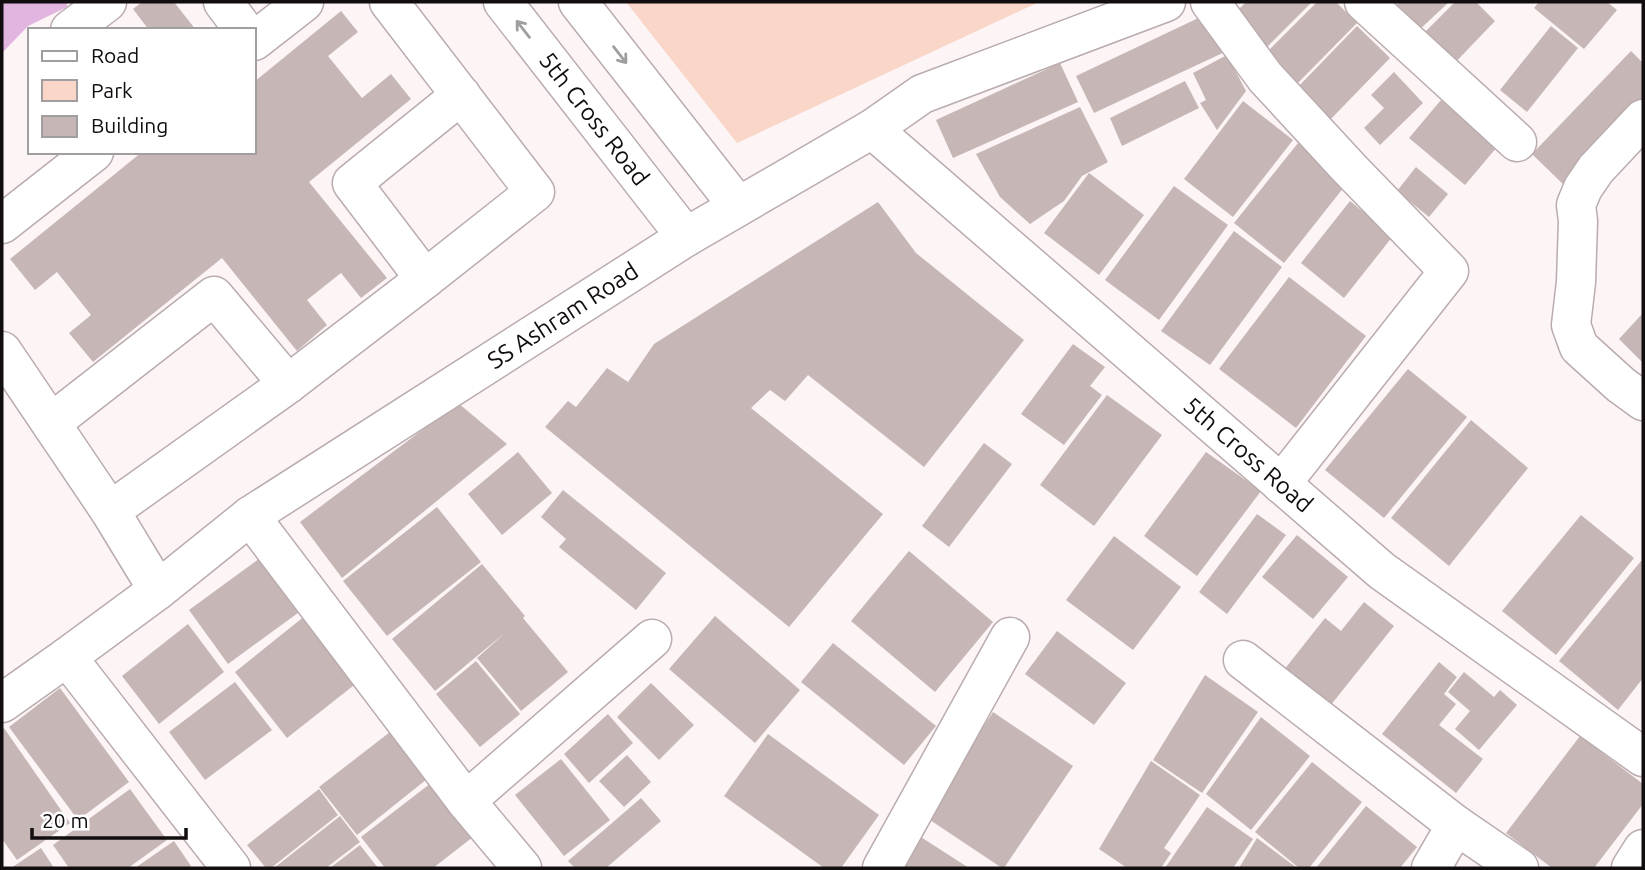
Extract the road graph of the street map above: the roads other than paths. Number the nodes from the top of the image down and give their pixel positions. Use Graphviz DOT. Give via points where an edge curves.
graph roads {
  1 [pos="107,2"];
  2 [pos="223,2"];
  3 [pos="304,2"];
  4 [pos="389,2"];
  5 [pos="503,2"];
  6 [pos="578,2"];
  7 [pos="1166,2"];
  8 [pos="1210,2"];
  9 [pos="1364,2"];
  10 [pos="73,28"];
  11 [pos="242,28"];
  12 [pos="256,39"];
  13 [pos="461,95"];
  14 [pos="1643,119"];
  15 [pos="872,129"];
  16 [pos="1517,142"];
  17 [pos="91,154"];
  18 [pos="738,206"];
  19 [pos="2,224"];
  20 [pos="686,237"];
  21 [pos="425,279"];
  22 [pos="2,351"];
  23 [pos="288,384"];
  24 [pos="1643,401"];
  25 [pos="51,423"];
  26 [pos="1281,484"];
  27 [pos="110,511"];
  28 [pos="250,516"];
  29 [pos="158,590"];
  30 [pos="1010,637"];
  31 [pos="652,639"];
  32 [pos="67,657"];
  33 [pos="1243,660"];
  34 [pos="2,703"];
  35 [pos="1643,757"];
  36 [pos="466,801"];
  37 [pos="1456,825"];
  38 [pos="1643,849"];
  39 [pos="230,868"];
  40 [pos="522,868"];
  41 [pos="882,868"];
  42 [pos="1431,868"];
  43 [pos="1519,868"];
  44 [pos="1631,868"];
  1 -- 10 [label="street"];
  2 -- 11 [label="street"];
  3 -- 12 [label="street"];
  4 -- 13 [label="street"];
  20 -- 5 [label="street, 5th Cross Road, one-way"];
  6 -- 18 [label="street, one-way"];
  7 -- 15 [label="street, SS Ashram Road" via="922,94"];
  8 -- 26 [label="street" via="1265,77 1449,271"];
  9 -- 16 [label="street"];
  13 -- 21 [label="street" via="352,183"];
  13 -- 21 [label="street" via="535,192"];
  14 -- 24 [label="street" via="1596,169 1576,205 1571,325 1579,347"];
  15 -- 18 [label="street, SS Ashram Road"];
  15 -- 26 [label="street, 5th Cross Road"];
  17 -- 19 [label="street"];
  18 -- 20 [label="street, SS Ashram Road"];
  20 -- 28 [label="street, SS Ashram Road"];
  21 -- 23 [label="street"];
  22 -- 25 [label="street"];
  23 -- 25 [label="street" via="214,296"];
  23 -- 27 [label="street"];
  25 -- 27 [label="street"];
  26 -- 35 [label="street, 5th Cross Road" via="1382,571"];
  27 -- 29 [label="street"];
  28 -- 29 [label="street, SS Ashram Road"];
  28 -- 36 [label="street"];
  29 -- 32 [label="street, SS Ashram Road"];
  30 -- 41 [label="street"];
  31 -- 36 [label="street"];
  32 -- 34 [label="street, SS Ashram Road"];
  32 -- 39 [label="street"];
  33 -- 37 [label="street"];
  36 -- 40 [label="street"];
  37 -- 42 [label="street"];
  37 -- 43 [label="street"];
  38 -- 44 [label="street"];
}
